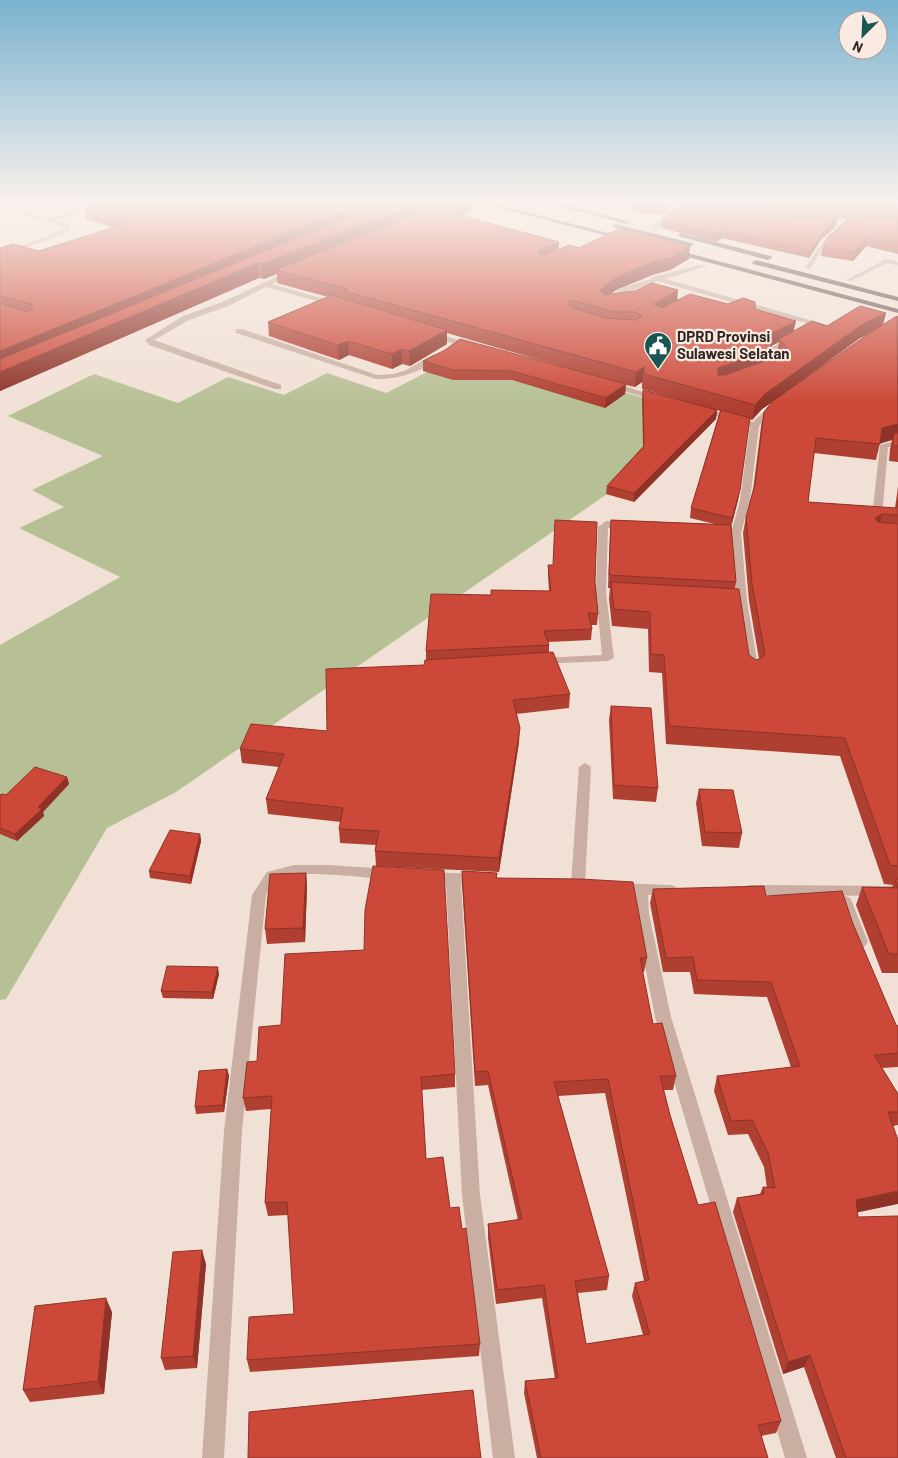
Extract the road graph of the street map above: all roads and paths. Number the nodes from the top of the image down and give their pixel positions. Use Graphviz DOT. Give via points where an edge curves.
graph roads {
  1 [pos="300,268"];
  2 [pos="697,268"];
  3 [pos="711,268"];
  4 [pos="742,268"];
  5 [pos="780,268"];
  6 [pos="808,268"];
  7 [pos="872,268"];
  8 [pos="676,276"];
  9 [pos="654,278"];
  10 [pos="849,280"];
  11 [pos="670,282"];
  12 [pos="264,284"];
  13 [pos="862,289"];
  14 [pos="654,290"];
  15 [pos="706,292"];
  16 [pos="851,298"];
  17 [pos="693,299"];
  18 [pos="898,299"];
  19 [pos="622,303"];
  20 [pos="347,309"];
  21 [pos="898,311"];
  22 [pos="239,331"];
  23 [pos="421,332"];
  24 [pos="458,343"];
  25 [pos="450,348"];
  26 [pos="478,348"];
  27 [pos="442,353"];
  28 [pos="764,371"];
  29 [pos="602,382"];
  30 [pos="278,387"];
  31 [pos="669,401"];
  32 [pos="781,402"];
  33 [pos="688,406"];
  34 [pos="755,424"];
  35 [pos="898,443"];
  36 [pos="877,517"];
  37 [pos="634,526"];
  38 [pos="708,531"];
  39 [pos="736,533"];
  40 [pos="528,662"];
  41 [pos="753,672"];
  42 [pos="585,767"];
  43 [pos="453,878"];
  44 [pos="492,880"];
  45 [pos="559,883"];
  46 [pos="578,884"];
  47 [pos="841,889"];
  48 [pos="640,890"];
  49 [pos="688,890"];
  50 [pos="736,890"];
  51 [pos="898,891"];
  52 [pos="865,956"];
  53 [pos="213,1458"];
  54 [pos="504,1458"];
  55 [pos="796,1458"];
  1 -- 12 [label="street"];
  2 -- 8 [label="street"];
  3 -- 16 [label="highway" via="779,286"];
  4 -- 16 [label="highway"];
  5 -- 13 [label="highway"];
  6 -- 10 [label="highway"];
  7 -- 10 [label="street"];
  8 -- 9 [label="street"];
  8 -- 11 [label="street"];
  9 -- 11 [label="street"];
  9 -- 19 [label="street" via="611,296 604,304"];
  10 -- 13 [label="highway"];
  11 -- 14 [label="street"];
  11 -- 15 [label="street"];
  12 -- 20 [label="street"];
  12 -- 30 [label="street" via="225,304 186,318 149,340 152,344"];
  13 -- 18 [label="highway"];
  15 -- 17 [label="street"];
  15 -- 28 [label="street" via="823,325 772,351 770,355 777,363"];
  16 -- 21 [label="highway"];
  22 -- 27 [label="street" via="376,377 398,377 410,373"];
  23 -- 24 [label="street"];
  24 -- 25 [label="street"];
  24 -- 26 [label="street"];
  29 -- 31 [label="street"];
  32 -- 34 [label="street"];
  33 -- 34 [label="street"];
  34 -- 39 [label="street" via="745,500"];
  35 -- 36 [label="street" via="884,445"];
  37 -- 40 [label="street" via="604,525 608,658"];
  38 -- 39 [label="street"];
  39 -- 41 [label="street" via="738,601"];
  42 -- 46 [label="street"];
  43 -- 44 [label="street"];
  43 -- 53 [label="street" via="326,870 281,872 272,876 259,895 233,1131"];
  43 -- 54 [label="street" via="471,1195"];
  45 -- 46 [label="street"];
  46 -- 48 [label="street"];
  47 -- 50 [label="street"];
  47 -- 51 [label="street"];
  47 -- 52 [label="street"];
  48 -- 49 [label="street"];
  48 -- 55 [label="street" via="664,1017"];
}
